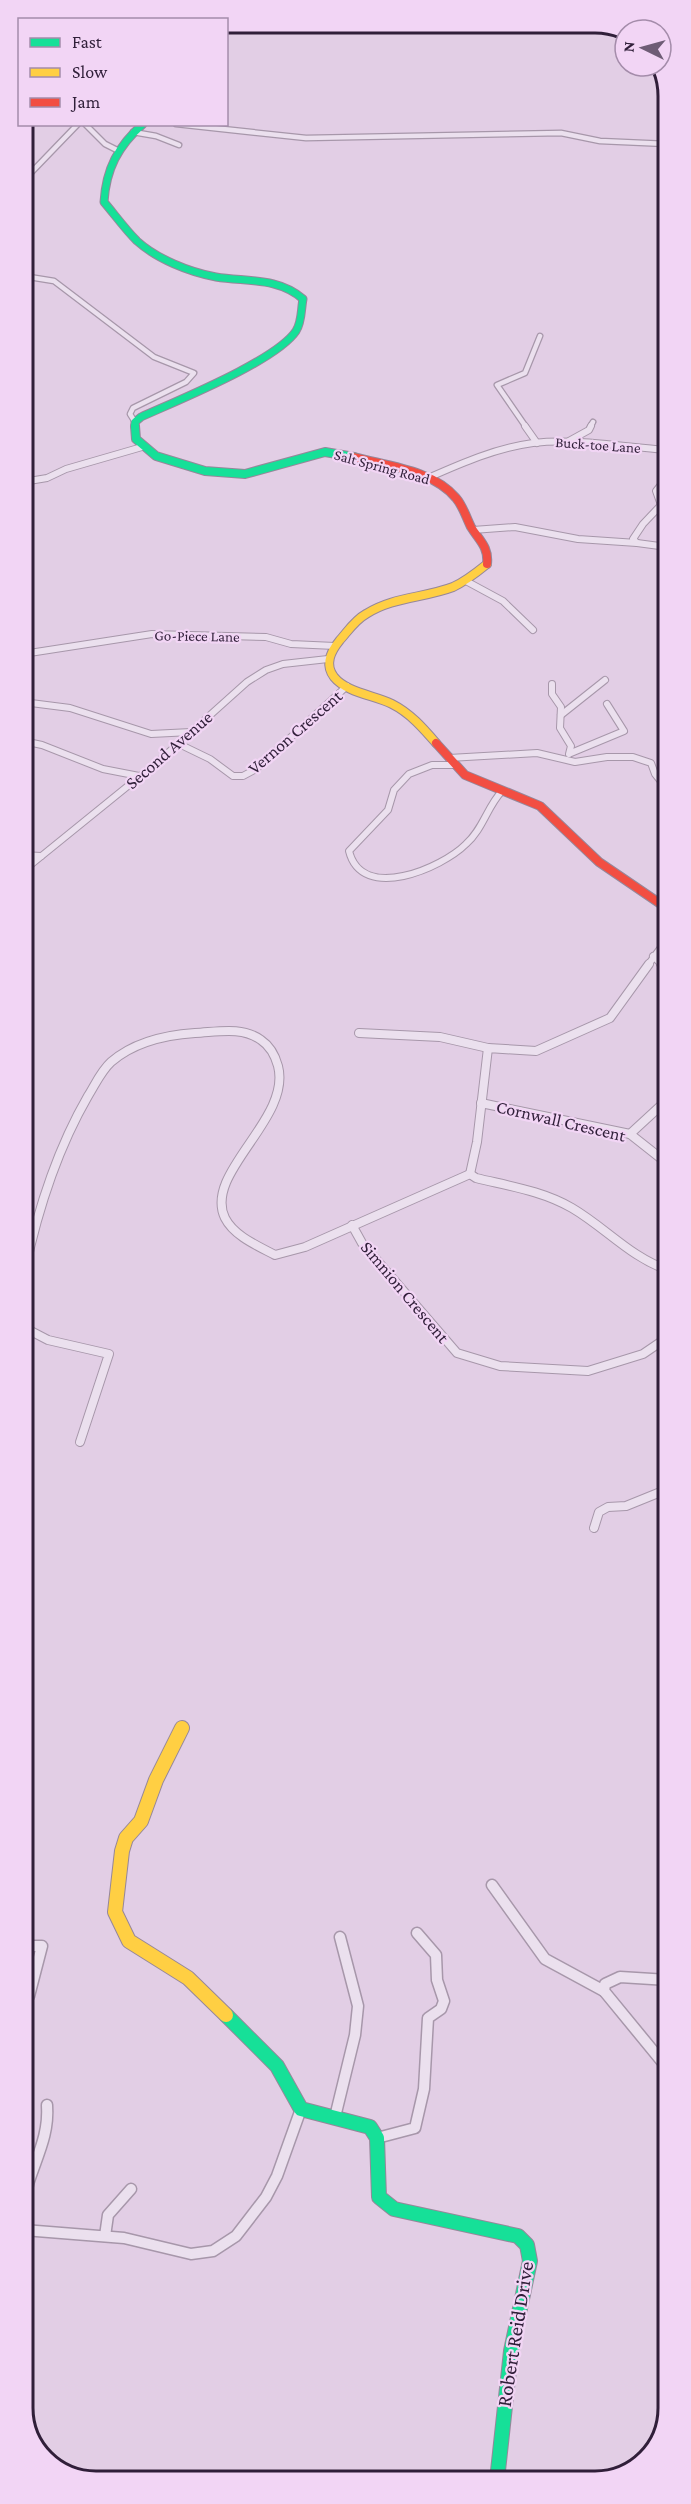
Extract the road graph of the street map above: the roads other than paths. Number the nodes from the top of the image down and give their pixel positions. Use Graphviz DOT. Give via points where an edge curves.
graph roads {
  1 [pos="76,126"];
  2 [pos="87,126"];
  3 [pos="140,126"];
  4 [pos="195,126"];
  5 [pos="133,132"];
  6 [pos="658,144"];
  7 [pos="178,145"];
  8 [pos="117,150"];
  9 [pos="33,170"];
  10 [pos="33,278"];
  11 [pos="540,336"];
  12 [pos="135,422"];
  13 [pos="593,422"];
  14 [pos="568,441"];
  15 [pos="537,442"];
  16 [pos="142,447"];
  17 [pos="658,449"];
  18 [pos="428,478"];
  19 [pos="33,480"];
  20 [pos="658,507"];
  21 [pos="472,530"];
  22 [pos="637,543"];
  23 [pos="658,546"];
  24 [pos="466,581"];
  25 [pos="533,630"];
  26 [pos="335,646"];
  27 [pos="33,652"];
  28 [pos="328,659"];
  29 [pos="605,680"];
  30 [pos="552,684"];
  31 [pos="347,686"];
  32 [pos="33,703"];
  33 [pos="607,704"];
  34 [pos="561,715"];
  35 [pos="191,732"];
  36 [pos="33,743"];
  37 [pos="179,744"];
  38 [pos="571,753"];
  39 [pos="565,760"];
  40 [pos="452,762"];
  41 [pos="139,776"];
  42 [pos="658,777"];
  43 [pos="502,791"];
  44 [pos="33,856"];
  45 [pos="40,856"];
  46 [pos="33,862"];
  47 [pos="658,904"];
  48 [pos="658,949"];
  49 [pos="652,956"];
  50 [pos="658,962"];
  51 [pos="359,1033"];
  52 [pos="488,1048"];
  53 [pos="481,1103"];
  54 [pos="658,1108"];
  55 [pos="630,1134"];
  56 [pos="658,1156"];
  57 [pos="470,1174"];
  58 [pos="352,1225"];
  59 [pos="33,1234"];
  60 [pos="658,1267"];
  61 [pos="33,1332"];
  62 [pos="658,1344"];
  63 [pos="80,1443"];
  64 [pos="658,1493"];
  65 [pos="594,1528"];
  66 [pos="182,1728"];
  67 [pos="492,1885"];
  68 [pos="417,1933"];
  69 [pos="340,1937"];
  70 [pos="33,1946"];
  71 [pos="658,1979"];
  72 [pos="33,1981"];
  73 [pos="604,1990"];
  74 [pos="658,2057"];
  75 [pos="47,2105"];
  76 [pos="301,2109"];
  77 [pos="335,2117"];
  78 [pos="377,2138"];
  79 [pos="33,2170"];
  80 [pos="131,2189"];
  81 [pos="33,2231"];
  82 [pos="105,2236"];
  83 [pos="499,2471"];
  1 -- 9 [label="street"];
  2 -- 8 [label="street"];
  3 -- 5 [label="street"];
  4 -- 6 [label="street" via="306,138 561,134 600,141"];
  5 -- 7 [label="street"];
  5 -- 8 [label="street"];
  8 -- 12 [label="street" via="104,202 146,249 202,273 288,288 303,299 298,328 282,345"];
  10 -- 12 [label="street" via="54,281 154,357 194,373 186,382 134,408 130,414"];
  11 -- 15 [label="street" via="525,373 497,385"];
  12 -- 16 [label="street" via="136,439"];
  13 -- 14 [label="street" via="589,430"];
  14 -- 15 [label="street, Buck-toe Lane"];
  14 -- 17 [label="street, Buck-toe Lane"];
  15 -- 18 [label="street, Buck-toe Lane" via="487,453"];
  16 -- 18 [label="street, Salt Spring Road" via="181,464 228,474 245,474 325,452"];
  16 -- 19 [label="street"];
  18 -- 21 [label="street, Salt Spring Road" via="453,493"];
  20 -- 22 [label="street" via="633,539"];
  21 -- 22 [label="street" via="515,527 578,539"];
  21 -- 24 [label="street, Salt Spring Road" via="484,541 489,553 487,564"];
  22 -- 23 [label="street"];
  24 -- 25 [label="street" via="507,602"];
  24 -- 26 [label="street, Salt Spring Road" via="373,610"];
  26 -- 27 [label="street, Go-Piece Lane" via="291,644 266,638 152,634"];
  26 -- 28 [label="street, Salt Spring Road"];
  28 -- 31 [label="street" via="328,668"];
  28 -- 35 [label="street, Second Avenue" via="299,659 257,675"];
  29 -- 34 [label="street"];
  30 -- 34 [label="street"];
  31 -- 37 [label="street, Vernon Crescent" via="256,769 243,776 233,776"];
  31 -- 40 [label="street" via="407,713 432,735"];
  32 -- 35 [label="street" via="70,708 151,734"];
  33 -- 38 [label="street" via="624,731"];
  34 -- 38 [label="street" via="560,728"];
  35 -- 37 [label="street, Second Avenue"];
  36 -- 41 [label="street" via="98,767"];
  37 -- 41 [label="street, Second Avenue"];
  38 -- 39 [label="street"];
  39 -- 40 [label="street" via="537,753"];
  39 -- 42 [label="street" via="633,757 651,763"];
  40 -- 43 [label="street" via="465,775"];
  40 -- 43 [label="street" via="408,774 394,789 388,810 349,851 356,866 374,877 384,877 444,863 477,833 493,799"];
  41 -- 45 [label="street, Second Avenue"];
  43 -- 47 [label="street" via="540,806 599,862"];
  44 -- 45 [label="street"];
  45 -- 46 [label="street, Second Avenue"];
  48 -- 49 [label="street"];
  49 -- 50 [label="street"];
  49 -- 52 [label="street" via="610,1018 536,1051"];
  51 -- 52 [label="street" via="462,1039"];
  52 -- 53 [label="street"];
  53 -- 55 [label="street, Cornwall Crescent"];
  53 -- 57 [label="street"];
  54 -- 55 [label="street"];
  55 -- 56 [label="street, Cornwall Crescent"];
  57 -- 58 [label="street"];
  57 -- 60 [label="street" via="537,1192 573,1209"];
  58 -- 59 [label="street" via="304,1247 274,1255 243,1238 223,1214 222,1195 237,1162 270,1113 281,1082 277,1057 259,1037 244,1031 176,1034 132,1047 109,1064 65,1137"];
  58 -- 62 [label="street, Simnion Crescent" via="362,1243 458,1353 500,1366 588,1371 644,1354"];
  61 -- 63 [label="street" via="48,1340 109,1354"];
  64 -- 65 [label="street" via="626,1506 608,1507 599,1512"];
  66 -- 76 [label="street" via="141,1821 126,1838 115,1912 129,1941 188,1978 276,2066"];
  67 -- 73 [label="street" via="545,1959"];
  68 -- 78 [label="street" via="436,1955 444,2001 441,2009 428,2018 424,2089 415,2128"];
  69 -- 77 [label="street" via="358,2006"];
  70 -- 72 [label="street" via="42,1946"];
  71 -- 73 [label="street" via="620,1977 605,1984"];
  73 -- 74 [label="street"];
  75 -- 79 [label="street" via="44,2142"];
  76 -- 77 [label="street"];
  76 -- 82 [label="street" via="267,2197 232,2242 212,2252 190,2254 144,2241"];
  77 -- 78 [label="street" via="370,2127"];
  78 -- 83 [label="street, Robert Reid Drive" via="379,2197 394,2209 518,2236 527,2245 530,2261 511,2351"];
  80 -- 82 [label="street" via="113,2205 104,2224"];
  81 -- 82 [label="street"];
}
